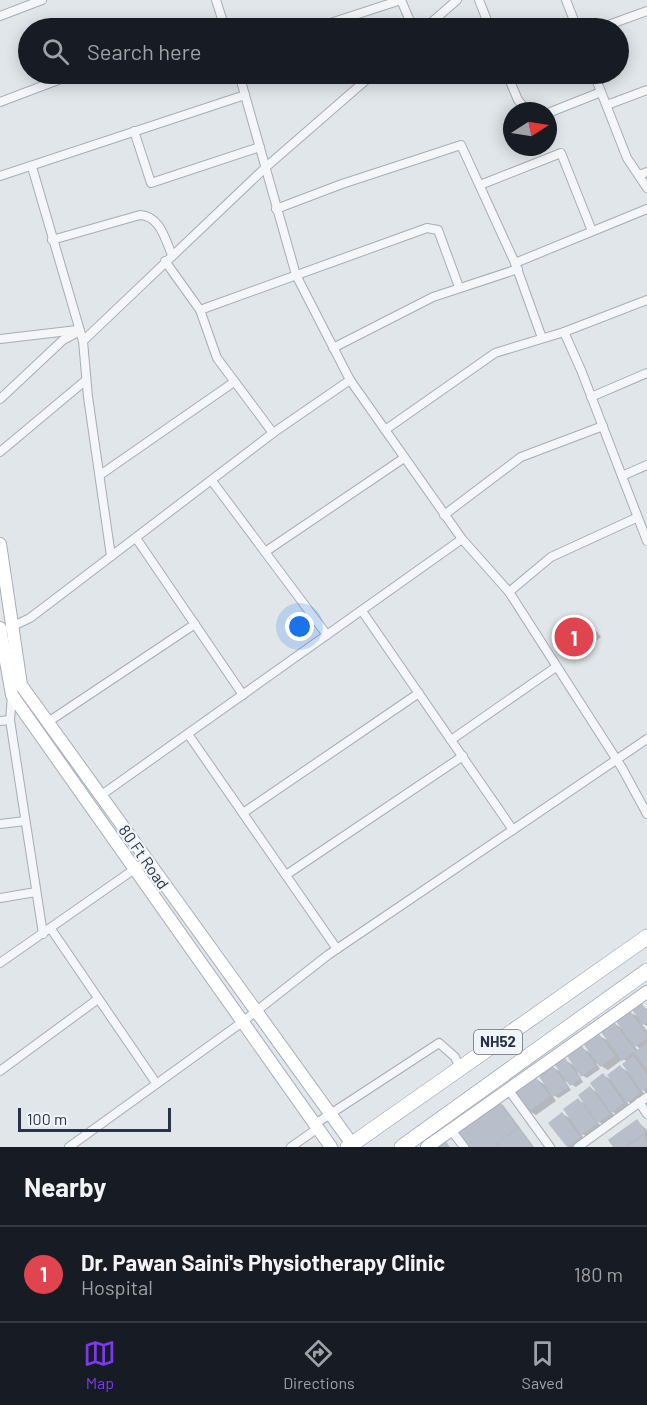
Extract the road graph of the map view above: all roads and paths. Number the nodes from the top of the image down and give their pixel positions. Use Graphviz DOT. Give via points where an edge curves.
graph roads {
  1 [pos="42,0"];
  2 [pos="216,0"];
  3 [pos="401,0"];
  4 [pos="457,0"];
  5 [pos="479,0"];
  6 [pos="566,0"];
  7 [pos="647,11"];
  8 [pos="0,16"];
  9 [pos="222,18"];
  10 [pos="346,18"];
  11 [pos="409,18"];
  12 [pos="436,18"];
  13 [pos="486,18"];
  14 [pos="573,18"];
  15 [pos="628,18"];
  16 [pos="48,84"];
  17 [pos="242,84"];
  18 [pos="362,84"];
  19 [pos="511,84"];
  20 [pos="598,84"];
  21 [pos="647,90"];
  22 [pos="601,92"];
  23 [pos="245,95"];
  24 [pos="0,102"];
  25 [pos="520,102"];
  26 [pos="607,105"];
  27 [pos="557,109"];
  28 [pos="135,131"];
  29 [pos="260,147"];
  30 [pos="32,167"];
  31 [pos="267,167"];
  32 [pos="643,173"];
  33 [pos="0,176"];
  34 [pos="480,185"];
  35 [pos="647,188"];
  36 [pos="276,208"];
  37 [pos="647,209"];
  38 [pos="592,231"];
  39 [pos="52,240"];
  40 [pos="169,258"];
  41 [pos="516,266"];
  42 [pos="296,275"];
  43 [pos="459,287"];
  44 [pos="647,300"];
  45 [pos="200,310"];
  46 [pos="80,331"];
  47 [pos="564,332"];
  48 [pos="542,338"];
  49 [pos="0,339"];
  50 [pos="82,341"];
  51 [pos="333,348"];
  52 [pos="647,373"];
  53 [pos="87,380"];
  54 [pos="350,380"];
  55 [pos="234,382"];
  56 [pos="591,397"];
  57 [pos="0,399"];
  58 [pos="603,426"];
  59 [pos="385,430"];
  60 [pos="273,434"];
  61 [pos="0,452"];
  62 [pos="404,458"];
  63 [pos="647,465"];
  64 [pos="100,475"];
  65 [pos="622,476"];
  66 [pos="212,482"];
  67 [pos="444,515"];
  68 [pos="636,518"];
  69 [pos="136,537"];
  70 [pos="462,540"];
  71 [pos="647,541"];
  72 [pos="0,544"];
  73 [pos="265,552"];
  74 [pos="111,556"];
  75 [pos="509,592"];
  76 [pos="362,610"];
  77 [pos="195,624"];
  78 [pos="3,628"];
  79 [pos="327,635"];
  80 [pos="556,667"];
  81 [pos="419,693"];
  82 [pos="12,695"];
  83 [pos="243,695"];
  84 [pos="10,720"];
  85 [pos="0,721"];
  86 [pos="48,722"];
  87 [pos="188,734"];
  88 [pos="647,739"];
  89 [pos="451,740"];
  90 [pos="463,756"];
  91 [pos="616,760"];
  92 [pos="100,796"];
  93 [pos="243,813"];
  94 [pos="647,814"];
  95 [pos="25,820"];
  96 [pos="0,824"];
  97 [pos="513,830"];
  98 [pos="146,861"];
  99 [pos="134,869"];
  100 [pos="286,875"];
  101 [pos="36,892"];
  102 [pos="0,898"];
  103 [pos="47,931"];
  104 [pos="647,937"];
  105 [pos="337,949"];
  106 [pos="0,963"];
  107 [pos="647,971"];
  108 [pos="647,992"];
  109 [pos="98,999"];
  110 [pos="255,1013"];
  111 [pos="242,1023"];
  112 [pos="458,1064"];
  113 [pos="0,1071"];
  114 [pos="156,1083"];
  115 [pos="508,1089"];
  116 [pos="647,1096"];
  117 [pos="639,1102"];
  118 [pos="647,1114"];
  119 [pos="330,1116"];
  120 [pos="316,1126"];
  121 [pos="451,1130"];
  122 [pos="350,1146"];
  123 [pos="69,1147"];
  124 [pos="291,1147"];
  125 [pos="331,1147"];
  126 [pos="402,1147"];
  127 [pos="427,1147"];
  128 [pos="464,1147"];
  129 [pos="550,1147"];
  130 [pos="578,1147"];
  1 -- 8 [label="street"];
  2 -- 9 [label="street"];
  3 -- 10 [label="street"];
  3 -- 11 [label="street"];
  4 -- 12 [label="street"];
  5 -- 13 [label="street"];
  6 -- 14 [label="street"];
  7 -- 15 [label="street"];
  16 -- 24 [label="street"];
  17 -- 23 [label="street"];
  18 -- 31 [label="street"];
  19 -- 25 [label="street"];
  20 -- 22 [label="street"];
  21 -- 26 [label="street"];
  22 -- 26 [label="street"];
  22 -- 27 [label="street"];
  23 -- 28 [label="street"];
  23 -- 29 [label="street"];
  26 -- 32 [label="street" via="627,158"];
  28 -- 29 [label="street" via="151,183"];
  28 -- 30 [label="street"];
  29 -- 31 [label="street"];
  30 -- 33 [label="street"];
  30 -- 39 [label="street"];
  31 -- 36 [label="street"];
  31 -- 40 [label="street"];
  32 -- 35 [label="street"];
  34 -- 36 [label="street" via="461,145"];
  34 -- 38 [label="street" via="561,153"];
  34 -- 41 [label="street"];
  36 -- 42 [label="street"];
  37 -- 38 [label="street"];
  38 -- 41 [label="street"];
  39 -- 40 [label="street" via="148,216 158,225"];
  39 -- 46 [label="street"];
  40 -- 45 [label="street"];
  40 -- 50 [label="street"];
  41 -- 43 [label="street"];
  41 -- 48 [label="street"];
  42 -- 43 [label="street" via="433,227 438,230"];
  42 -- 45 [label="street"];
  42 -- 51 [label="street"];
  43 -- 51 [label="street"];
  44 -- 47 [label="street"];
  45 -- 55 [label="street" via="217,358"];
  46 -- 49 [label="street"];
  46 -- 50 [label="street"];
  46 -- 57 [label="street" via="63,340"];
  47 -- 48 [label="street"];
  47 -- 56 [label="street"];
  48 -- 59 [label="street" via="495,353"];
  50 -- 53 [label="street"];
  51 -- 54 [label="street"];
  52 -- 56 [label="street"];
  53 -- 61 [label="street"];
  53 -- 64 [label="street"];
  54 -- 59 [label="street"];
  54 -- 60 [label="street"];
  55 -- 60 [label="street"];
  55 -- 64 [label="street"];
  56 -- 58 [label="street"];
  58 -- 65 [label="street"];
  58 -- 67 [label="street" via="521,457"];
  59 -- 62 [label="street"];
  60 -- 66 [label="street"];
  62 -- 67 [label="street"];
  62 -- 73 [label="street"];
  63 -- 65 [label="street"];
  64 -- 74 [label="street"];
  65 -- 68 [label="street"];
  66 -- 69 [label="street"];
  66 -- 73 [label="street"];
  67 -- 70 [label="street"];
  68 -- 71 [label="street"];
  68 -- 75 [label="street" via="551,557"];
  69 -- 74 [label="street"];
  69 -- 77 [label="street"];
  70 -- 75 [label="street"];
  70 -- 76 [label="street"];
  72 -- 78 [label="main road, 80 Ft Road"];
  73 -- 79 [label="street"];
  74 -- 78 [label="street" via="30,618"];
  75 -- 80 [label="street"];
  76 -- 79 [label="street"];
  76 -- 81 [label="street"];
  77 -- 83 [label="street"];
  77 -- 86 [label="street"];
  78 -- 82 [label="main road, 80 Ft Road"];
  78 -- 86 [label="main road, 80 Ft Road" via="21,685"];
  79 -- 83 [label="street"];
  80 -- 89 [label="street"];
  80 -- 91 [label="street"];
  81 -- 89 [label="street"];
  81 -- 93 [label="street"];
  82 -- 84 [label="street"];
  82 -- 99 [label="main road, 80 Ft Road"];
  83 -- 87 [label="street"];
  84 -- 85 [label="street"];
  84 -- 95 [label="street"];
  86 -- 92 [label="main road, 80 Ft Road"];
  87 -- 92 [label="street"];
  87 -- 93 [label="street"];
  88 -- 91 [label="street"];
  89 -- 90 [label="street"];
  90 -- 97 [label="street"];
  90 -- 100 [label="street"];
  91 -- 94 [label="street"];
  91 -- 97 [label="street"];
  92 -- 98 [label="main road, 80 Ft Road"];
  93 -- 100 [label="street"];
  95 -- 96 [label="street"];
  95 -- 101 [label="street"];
  97 -- 105 [label="street"];
  98 -- 99 [label="street"];
  98 -- 110 [label="main road, 80 Ft Road"];
  99 -- 103 [label="street"];
  99 -- 111 [label="main road, 80 Ft Road"];
  100 -- 105 [label="street"];
  101 -- 102 [label="street"];
  101 -- 103 [label="street"];
  103 -- 106 [label="street"];
  103 -- 109 [label="street"];
  104 -- 122 [label="highway, NH52"];
  105 -- 110 [label="street"];
  107 -- 126 [label="highway, NH52"];
  108 -- 115 [label="main road"];
  109 -- 113 [label="street"];
  109 -- 114 [label="street"];
  110 -- 111 [label="street"];
  110 -- 119 [label="main road, 80 Ft Road"];
  111 -- 114 [label="street"];
  111 -- 120 [label="main road, 80 Ft Road"];
  112 -- 119 [label="street" via="439,1042"];
  114 -- 123 [label="street"];
  115 -- 121 [label="main road"];
  115 -- 129 [label="street"];
  116 -- 117 [label="street"];
  117 -- 118 [label="street"];
  117 -- 130 [label="street"];
  119 -- 120 [label="street"];
  119 -- 122 [label="main road, 80 Ft Road"];
  120 -- 124 [label="street"];
  120 -- 125 [label="main road, 80 Ft Road"];
  121 -- 127 [label="main road"];
  121 -- 128 [label="street"];
}
